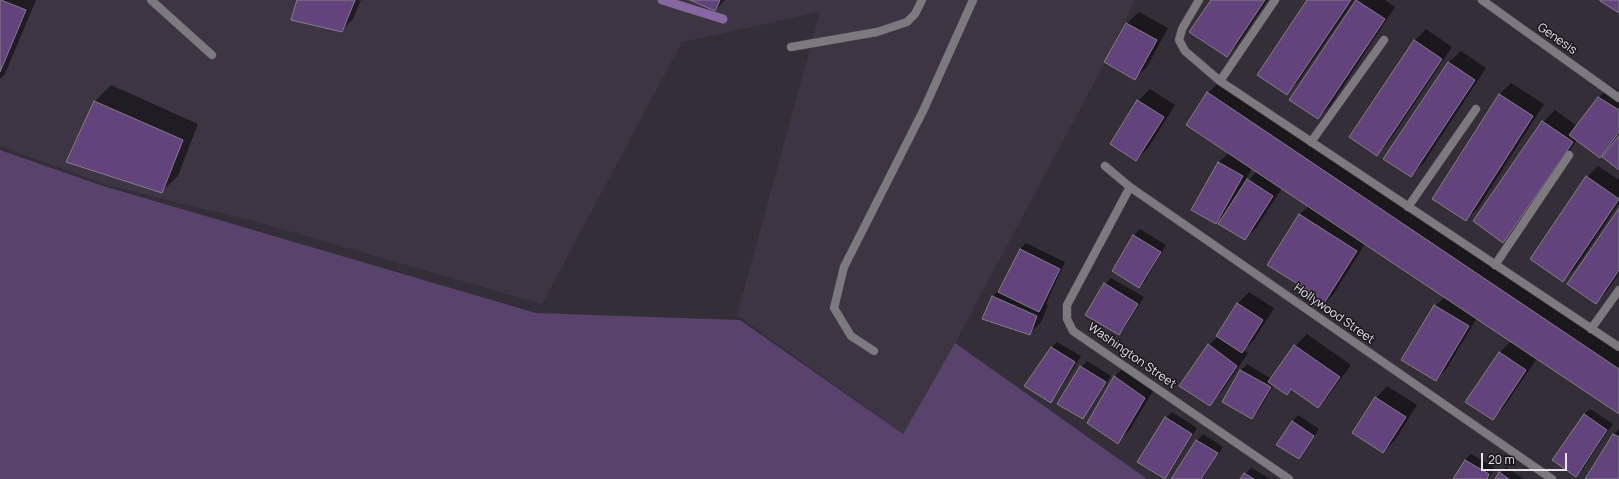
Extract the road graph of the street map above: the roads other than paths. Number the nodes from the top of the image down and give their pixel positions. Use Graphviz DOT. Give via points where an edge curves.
graph roads {
  1 [pos="151,0"];
  2 [pos="922,0"];
  3 [pos="973,0"];
  4 [pos="1198,0"];
  5 [pos="1275,0"];
  6 [pos="1482,0"];
  7 [pos="1384,40"];
  8 [pos="791,48"];
  9 [pos="212,55"];
  10 [pos="1220,81"];
  11 [pos="1619,98"];
  12 [pos="1476,109"];
  13 [pos="1311,142"];
  14 [pos="1569,155"];
  15 [pos="1105,166"];
  16 [pos="1130,187"];
  17 [pos="1408,207"];
  18 [pos="1495,265"];
  19 [pos="1619,290"];
  20 [pos="1592,329"];
  21 [pos="1619,347"];
  22 [pos="874,351"];
  23 [pos="1289,479"];
  24 [pos="1552,479"];
  1 -- 9 [label="street"];
  2 -- 8 [label="street" via="915,14 907,22 877,32"];
  3 -- 22 [label="street" via="924,109 844,267 834,308 851,336"];
  4 -- 10 [label="street" via="1182,29 1179,40 1185,51"];
  5 -- 10 [label="street"];
  6 -- 11 [label="street, Genesis"];
  7 -- 13 [label="street"];
  10 -- 13 [label="street"];
  12 -- 17 [label="street"];
  13 -- 17 [label="street"];
  14 -- 18 [label="street"];
  15 -- 16 [label="street, Hollywood Street"];
  16 -- 23 [label="street, Washington Street" via="1067,305 1067,319 1074,331"];
  16 -- 24 [label="street, Hollywood Street"];
  17 -- 18 [label="street"];
  18 -- 20 [label="street"];
  19 -- 20 [label="street"];
  20 -- 21 [label="street"];
}
